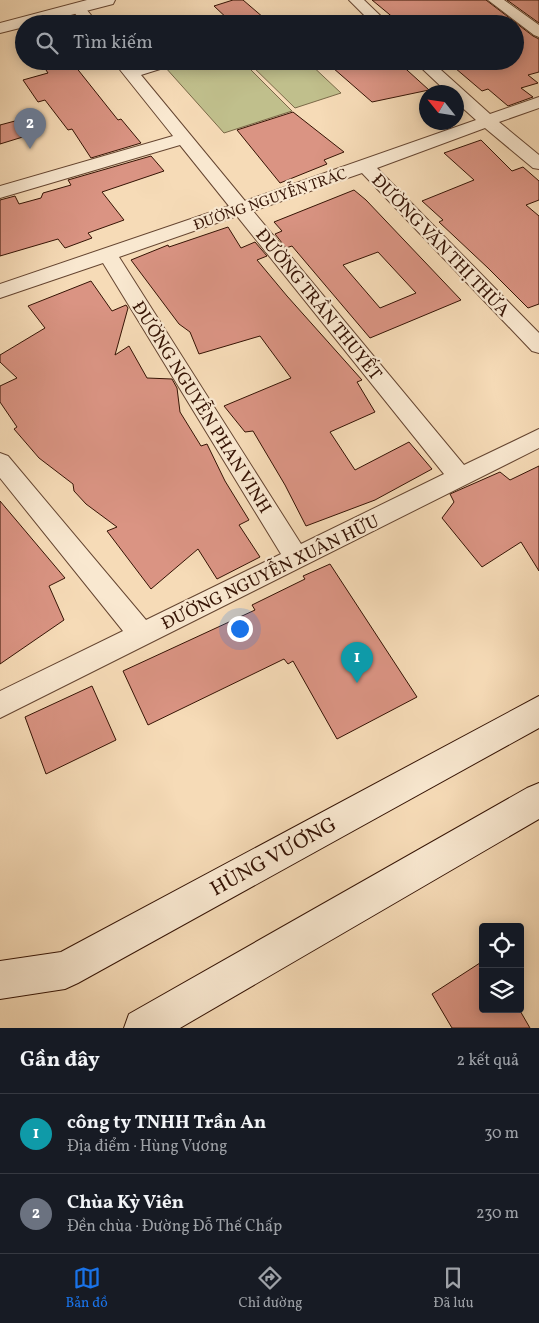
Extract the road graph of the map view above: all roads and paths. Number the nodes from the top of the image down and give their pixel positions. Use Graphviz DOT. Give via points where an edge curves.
graph roads {
  1 [pos="107,0"];
  2 [pos="356,0"];
  3 [pos="495,0"];
  4 [pos="78,8"];
  5 [pos="51,15"];
  6 [pos="84,15"];
  7 [pos="372,15"];
  8 [pos="518,15"];
  9 [pos="524,19"];
  10 [pos="15,24"];
  11 [pos="536,27"];
  12 [pos="0,28"];
  13 [pos="128,70"];
  14 [pos="432,70"];
  15 [pos="448,85"];
  16 [pos="464,100"];
  17 [pos="539,102"];
  18 [pos="487,121"];
  19 [pos="184,138"];
  20 [pos="539,164"];
  21 [pos="365,166"];
  22 [pos="0,192"];
  23 [pos="241,209"];
  24 [pos="108,255"];
  25 [pos="0,291"];
  26 [pos="539,346"];
  27 [pos="539,438"];
  28 [pos="0,462"];
  29 [pos="460,477"];
  30 [pos="297,559"];
  31 [pos="142,635"];
  32 [pos="0,705"];
  33 [pos="539,711"];
  34 [pos="539,800"];
  35 [pos="0,980"];
  36 [pos="143,1028"];
  1 -- 4 [label="main road"];
  2 -- 7 [label="street"];
  3 -- 8 [label="street"];
  4 -- 5 [label="main road"];
  4 -- 6 [label="street"];
  9 -- 11 [label="street"];
  10 -- 12 [label="main road"];
  13 -- 19 [label="street, ĐƯỜNG TRẦN THUYẾT"];
  14 -- 15 [label="street"];
  16 -- 18 [label="street"];
  17 -- 18 [label="street, ĐƯỜNG NGUYỄN TRÁC"];
  18 -- 20 [label="street"];
  18 -- 21 [label="street, ĐƯỜNG NGUYỄN TRÁC"];
  19 -- 22 [label="street"];
  19 -- 23 [label="street, ĐƯỜNG TRẦN THUYẾT"];
  21 -- 23 [label="street, ĐƯỜNG NGUYỄN TRÁC"];
  21 -- 26 [label="street, ĐƯỜNG VĂN THỊ THỪA"];
  23 -- 24 [label="street, ĐƯỜNG NGUYỄN TRÁC"];
  23 -- 29 [label="street, ĐƯỜNG TRẦN THUYẾT"];
  24 -- 25 [label="street, ĐƯỜNG NGUYỄN TRÁC"];
  24 -- 30 [label="street, ĐƯỜNG NGUYỄN PHAN VINH"];
  27 -- 29 [label="street, ĐƯỜNG NGUYỄN XUÂN HỮU"];
  28 -- 31 [label="street"];
  29 -- 30 [label="street, ĐƯỜNG NGUYỄN XUÂN HỮU"];
  30 -- 31 [label="street, ĐƯỜNG NGUYỄN XUÂN HỮU"];
  31 -- 32 [label="street, ĐƯỜNG NGUYỄN XUÂN HỮU"];
  33 -- 35 [label="main road, HÙNG VƯƠNG" via="65,970"];
  34 -- 36 [label="main road"];
}
